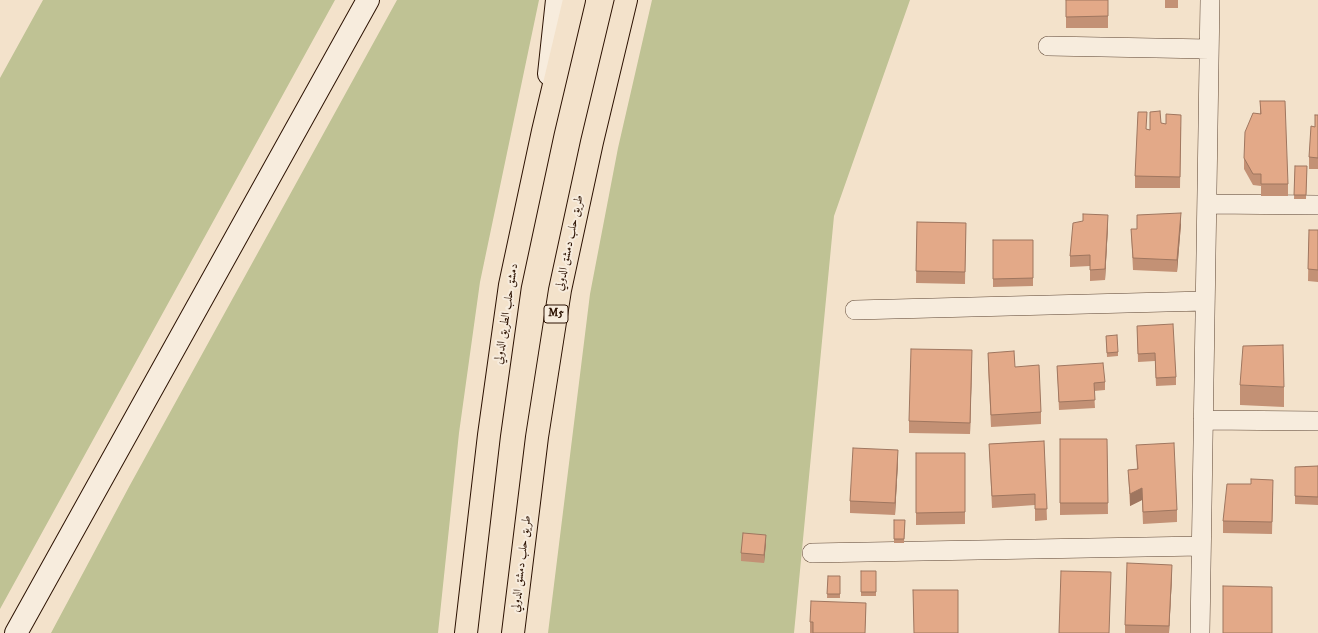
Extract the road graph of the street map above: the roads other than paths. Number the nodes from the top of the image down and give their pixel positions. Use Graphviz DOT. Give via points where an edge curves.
graph roads {
  1 [pos="368,0"];
  2 [pos="557,0"];
  3 [pos="574,0"];
  4 [pos="626,0"];
  5 [pos="1210,0"];
  6 [pos="1048,46"];
  7 [pos="1209,49"];
  8 [pos="543,131"];
  9 [pos="1207,204"];
  10 [pos="1318,205"];
  11 [pos="1205,300"];
  12 [pos="855,310"];
  13 [pos="1203,420"];
  14 [pos="1318,421"];
  15 [pos="1201,546"];
  16 [pos="812,553"];
  17 [pos="16,633"];
  18 [pos="466,633"];
  19 [pos="513,633"];
  20 [pos="1200,633"];
  1 -- 17 [label="main road"];
  2 -- 8 [label="main road"];
  3 -- 8 [label="highway, دمشق حلب الطريق الدولي"];
  4 -- 19 [label="highway, طريق حلب دمشق الدولي / M5" via="560,290 537,437"];
  5 -- 7 [label="street"];
  6 -- 7 [label="street"];
  7 -- 9 [label="street"];
  8 -- 18 [label="highway, دمشق حلب الطريق الدولي" via="509,293 489,435"];
  9 -- 10 [label="street"];
  9 -- 11 [label="street"];
  11 -- 12 [label="street"];
  11 -- 13 [label="street"];
  13 -- 14 [label="street"];
  13 -- 15 [label="street"];
  15 -- 16 [label="street"];
  15 -- 20 [label="street"];
}
